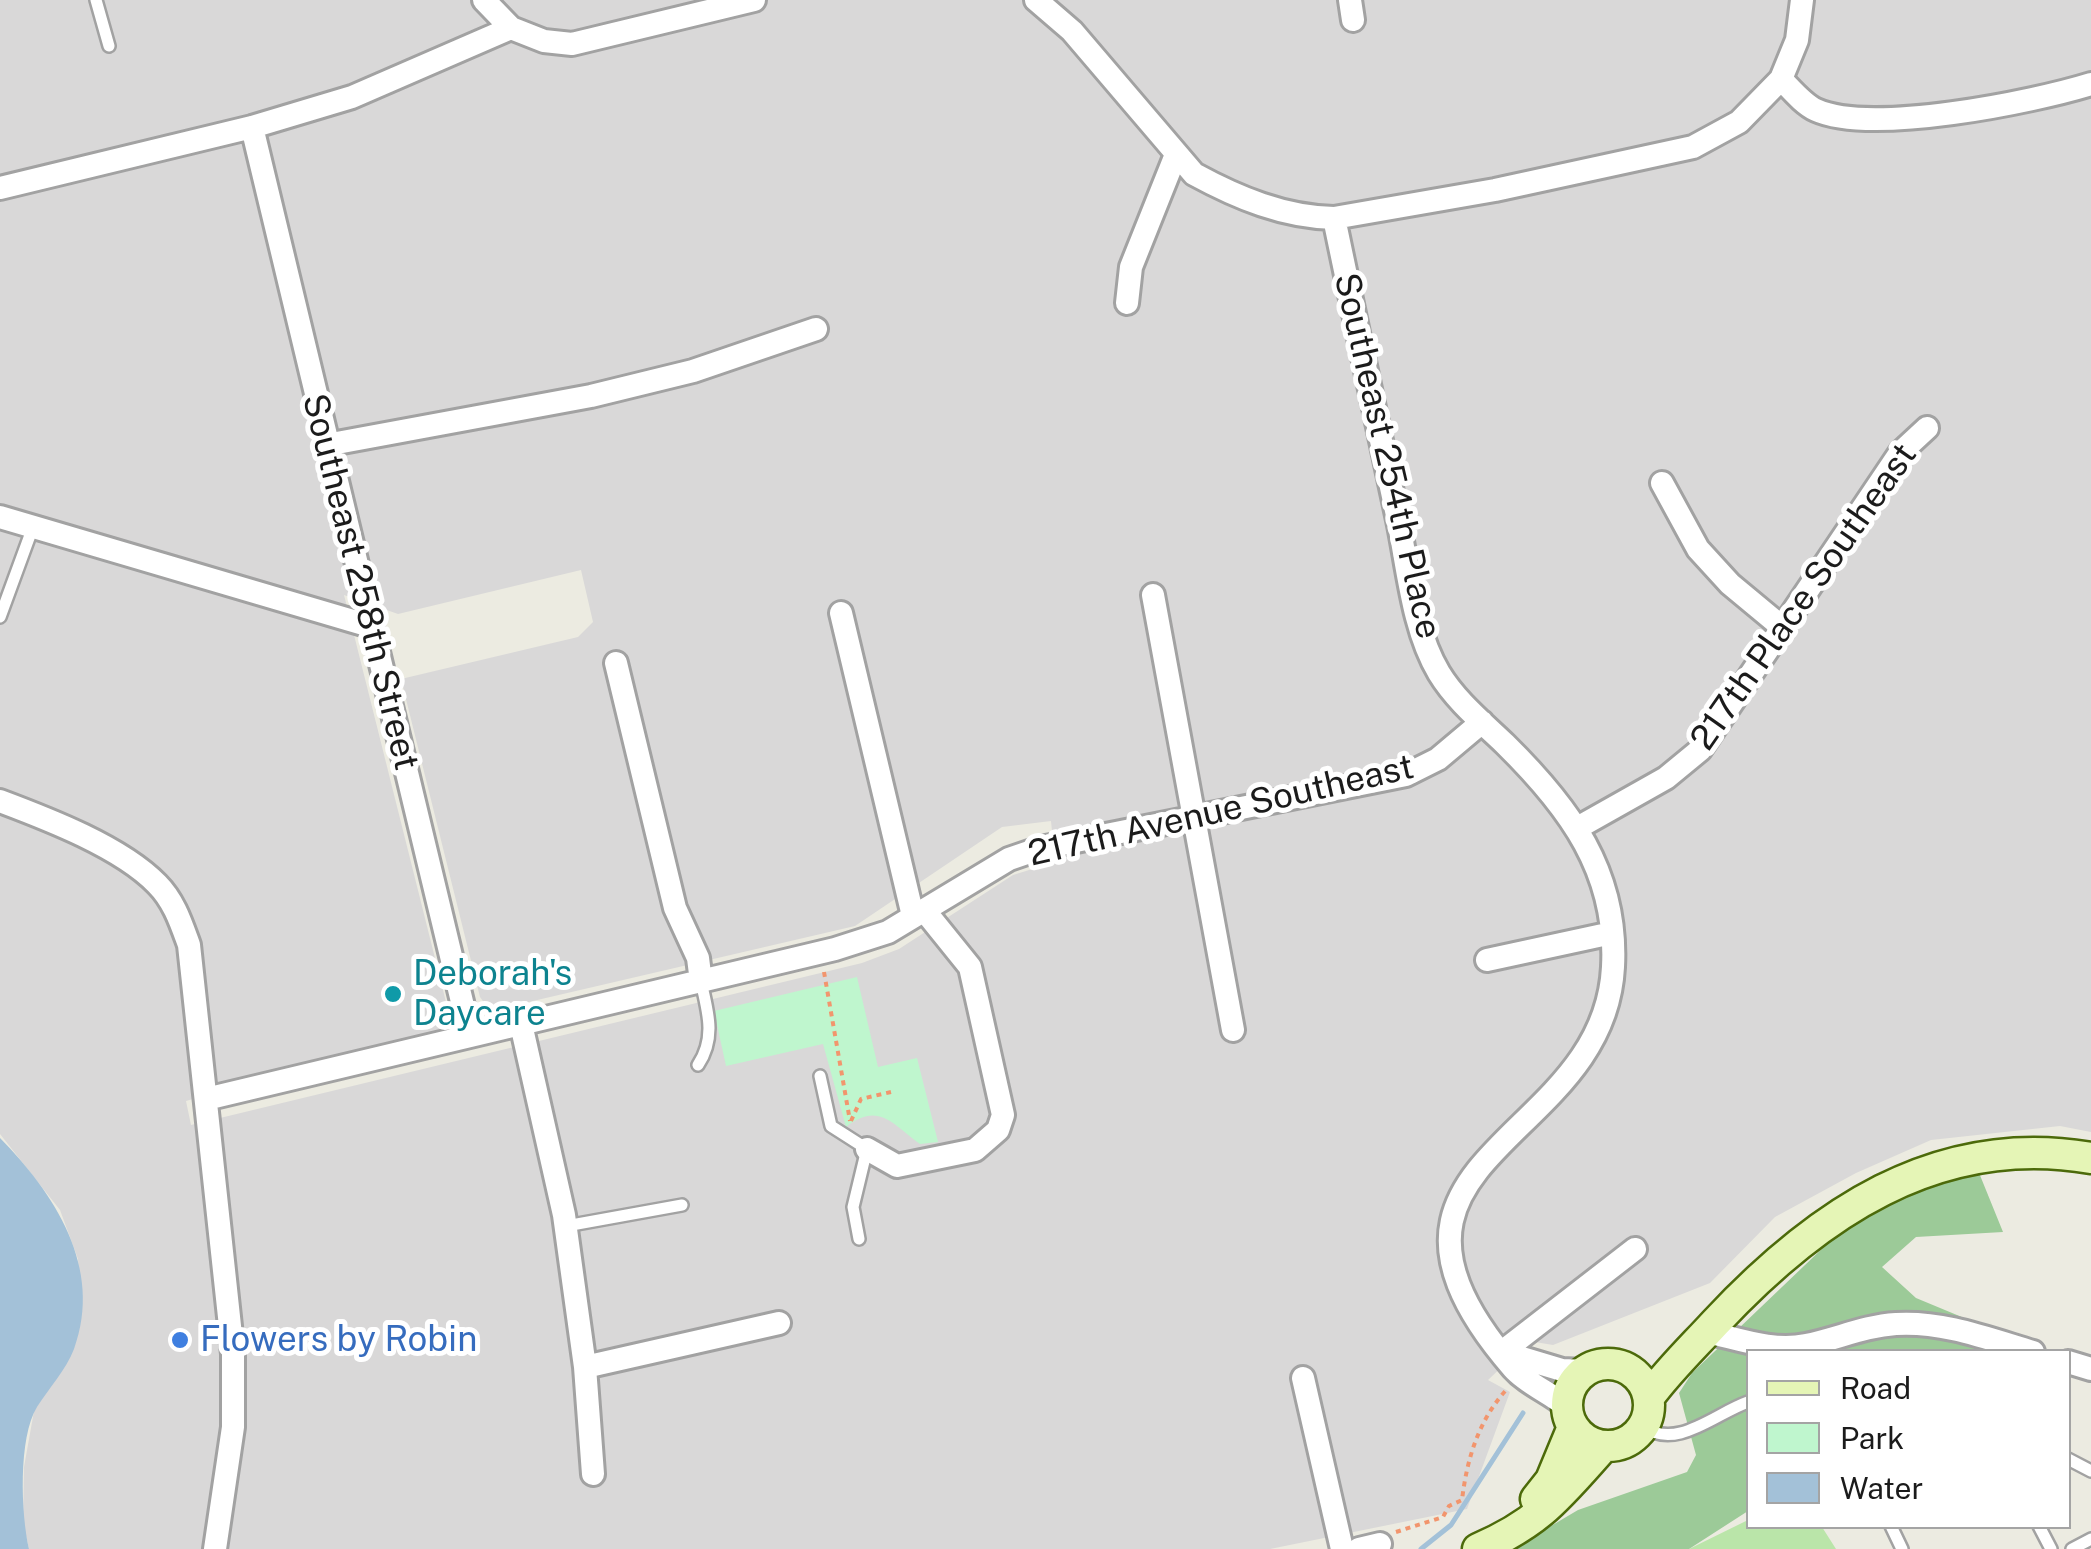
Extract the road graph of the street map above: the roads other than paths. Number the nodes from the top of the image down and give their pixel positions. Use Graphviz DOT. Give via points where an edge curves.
graph roads {
  1 [pos="96,0"];
  2 [pos="484,0"];
  3 [pos="754,0"];
  4 [pos="1036,0"];
  5 [pos="1802,0"];
  6 [pos="511,28"];
  7 [pos="109,46"];
  8 [pos="1781,79"];
  9 [pos="2091,84"];
  10 [pos="252,128"];
  11 [pos="1176,157"];
  12 [pos="0,188"];
  13 [pos="1334,218"];
  14 [pos="1127,302"];
  15 [pos="816,329"];
  16 [pos="1927,428"];
  17 [pos="326,446"];
  18 [pos="1662,483"];
  19 [pos="0,518"];
  20 [pos="33,527"];
  21 [pos="1153,595"];
  22 [pos="841,613"];
  23 [pos="0,617"];
  24 [pos="370,626"];
  25 [pos="1783,628"];
  26 [pos="616,663"];
  27 [pos="1482,722"];
  28 [pos="0,800"];
  29 [pos="1194,816"];
  30 [pos="1578,828"];
  31 [pos="918,913"];
  32 [pos="1612,933"];
  33 [pos="1487,960"];
  34 [pos="701,982"];
  35 [pos="521,1024"];
  36 [pos="1234,1030"];
  37 [pos="470,1036"];
  38 [pos="698,1065"];
  39 [pos="820,1076"];
  40 [pos="206,1099"];
  41 [pos="867,1149"];
  42 [pos="2091,1158"];
  43 [pos="682,1205"];
  44 [pos="566,1226"];
  45 [pos="859,1239"];
  46 [pos="1635,1249"];
  47 [pos="779,1323"];
  48 [pos="1701,1337"];
  49 [pos="2022,1349"];
  50 [pos="1502,1352"];
  51 [pos="585,1368"];
  52 [pos="1586,1370"];
  53 [pos="1631,1371"];
  54 [pos="1304,1378"];
  55 [pos="1746,1403"];
  56 [pos="1646,1412"];
  57 [pos="1570,1417"];
  58 [pos="1604,1446"];
  59 [pos="593,1474"];
  60 [pos="1526,1535"];
  61 [pos="2091,1540"];
  62 [pos="215,1549"];
  63 [pos="1342,1549"];
  64 [pos="1477,1549"];
  65 [pos="2072,1549"];
  1 -- 7 [label="lane"];
  2 -- 6 [label="street"];
  3 -- 6 [label="street" via="572,44 544,42"];
  4 -- 11 [label="street" via="1072,31"];
  5 -- 8 [label="street"];
  6 -- 10 [label="street" via="388,85"];
  8 -- 9 [label="street" via="1813,109 1884,118 2052,96"];
  8 -- 13 [label="street" via="1739,122 1693,147"];
  10 -- 12 [label="street"];
  10 -- 17 [label="street, Southeast 258th Street"];
  11 -- 13 [label="street" via="1222,189 1279,210"];
  11 -- 14 [label="street" via="1131,267"];
  13 -- 27 [label="street, Southeast 254th Place" via="1422,628 1436,668"];
  15 -- 17 [label="street" via="693,371 591,396"];
  16 -- 25 [label="street, 217th Place Southeast" via="1900,452"];
  17 -- 24 [label="street, Southeast 258th Street"];
  18 -- 25 [label="street" via="1698,549"];
  19 -- 20 [label="street"];
  20 -- 23 [label="lane"];
  20 -- 24 [label="street"];
  21 -- 29 [label="street"];
  22 -- 31 [label="street"];
  24 -- 37 [label="street, Southeast 258th Street"];
  25 -- 30 [label="street, 217th Place Southeast" via="1700,750 1666,778"];
  26 -- 34 [label="street" via="675,908 698,958"];
  27 -- 29 [label="street, 217th Avenue Southeast" via="1438,759 1406,775"];
  27 -- 30 [label="street, Southeast 254th Place" via="1559,798"];
  28 -- 40 [label="street" via="137,867 169,899 189,945"];
  29 -- 31 [label="street, 217th Avenue Southeast" via="1041,848"];
  29 -- 36 [label="street"];
  30 -- 32 [label="street, Southeast 254th Place" via="1599,873"];
  31 -- 34 [label="street, 217th Avenue Southeast" via="888,932"];
  31 -- 41 [label="street" via="962,955 974,981 1003,1102 998,1130 975,1150 897,1166"];
  32 -- 33 [label="street"];
  32 -- 50 [label="street, Southeast 254th Place" via="1613,968 1594,1042 1564,1082 1488,1153 1450,1226 1454,1275"];
  34 -- 35 [label="street, 217th Avenue Southeast"];
  34 -- 38 [label="lane" via="710,1024"];
  35 -- 37 [label="street, 217th Avenue Southeast"];
  35 -- 44 [label="street"];
  37 -- 40 [label="street, 217th Avenue Southeast"];
  39 -- 41 [label="lane" via="831,1126"];
  40 -- 62 [label="street" via="234,1386"];
  41 -- 45 [label="lane" via="853,1207"];
  42 -- 48 [label="street" via="2002,1155 1883,1188 1790,1249"];
  43 -- 44 [label="lane"];
  44 -- 51 [label="street"];
  46 -- 50 [label="street"];
  47 -- 51 [label="street"];
  48 -- 49 [label="street" via="1805,1346 1899,1324 1945,1327"];
  48 -- 53 [label="street"];
  48 -- 56 [label="street"];
  50 -- 52 [label="street" via="1562,1370"];
  50 -- 57 [label="street, Southeast 254th Place"];
  51 -- 59 [label="street"];
  52 -- 53 [label="street" via="1609,1364"];
  52 -- 57 [label="street" via="1574,1384"];
  53 -- 56 [label="street"];
  54 -- 63 [label="street"];
  55 -- 56 [label="lane" via="1673,1436 1656,1436"];
  56 -- 58 [label="street" via="1626,1442"];
  57 -- 58 [label="street" via="1592,1443"];
  57 -- 64 [label="street" via="1551,1480 1530,1508"];
  58 -- 60 [label="street"];
  60 -- 64 [label="street"];
  61 -- 65 [label="lane"];
}
